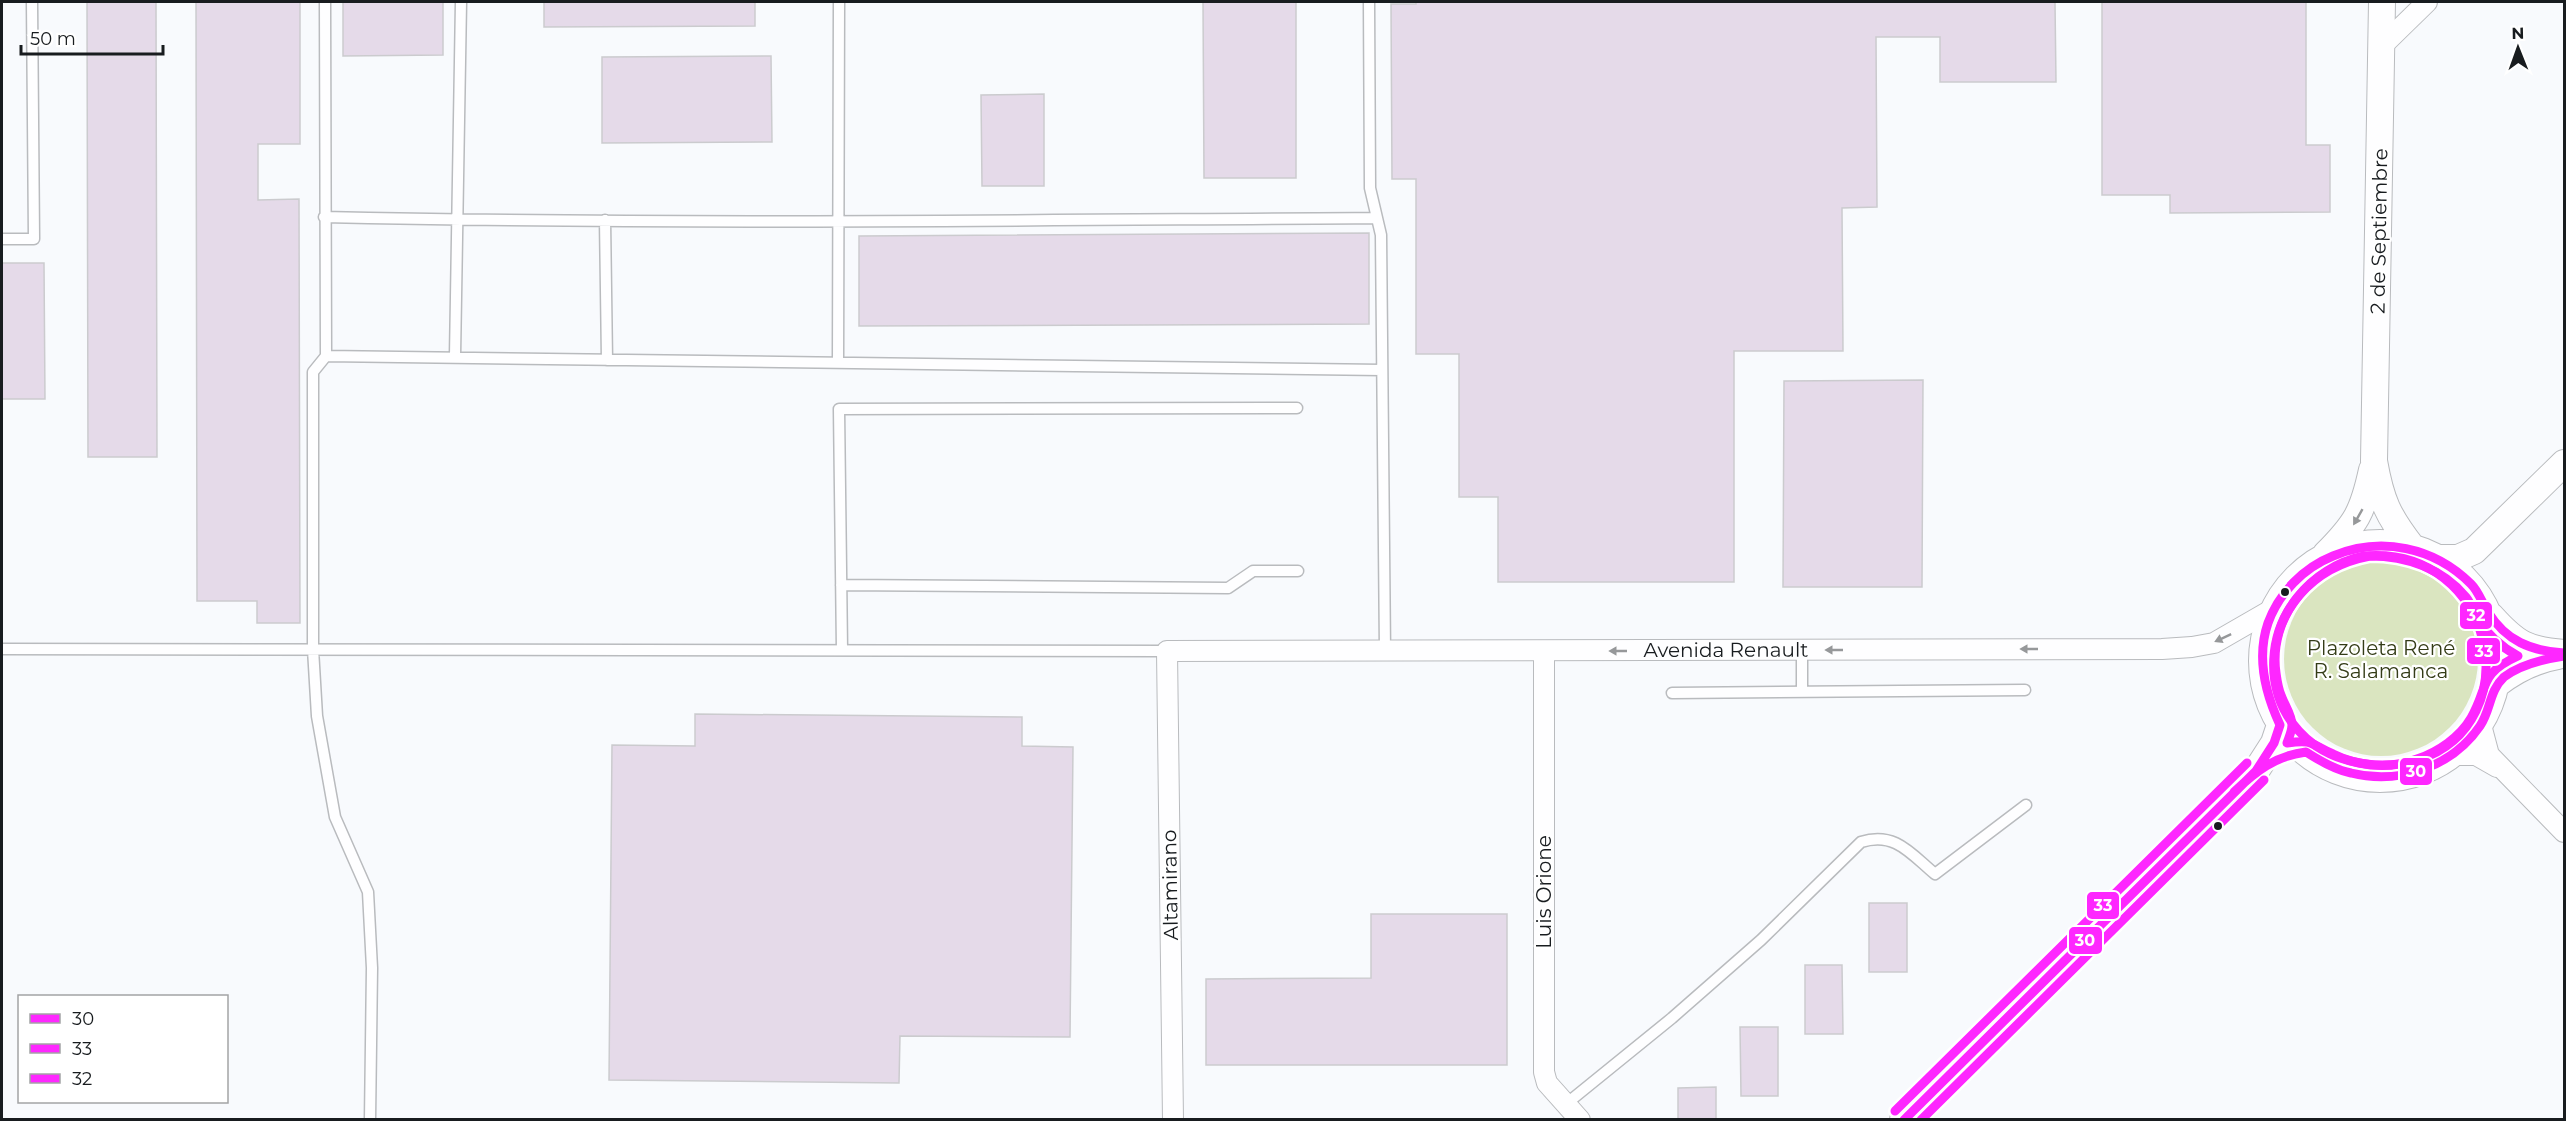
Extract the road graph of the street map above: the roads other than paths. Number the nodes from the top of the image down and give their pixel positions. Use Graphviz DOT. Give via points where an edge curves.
graph roads {
  1 [pos="32,2"];
  2 [pos="326,2"];
  3 [pos="461,2"];
  4 [pos="839,2"];
  5 [pos="1369,2"];
  6 [pos="2382,2"];
  7 [pos="2427,2"];
  8 [pos="2383,45"];
  9 [pos="324,217"];
  10 [pos="1377,218"];
  11 [pos="458,220"];
  12 [pos="605,220"];
  13 [pos="838,220"];
  14 [pos="2,239"];
  15 [pos="326,356"];
  16 [pos="456,356"];
  17 [pos="607,360"];
  18 [pos="838,361"];
  19 [pos="1382,370"];
  20 [pos="1297,408"];
  21 [pos="2374,461"];
  22 [pos="2565,463"];
  23 [pos="2494,532"];
  24 [pos="2412,547"];
  25 [pos="2439,558"];
  26 [pos="2320,561"];
  27 [pos="1298,571"];
  28 [pos="841,585"];
  29 [pos="2473,586"];
  30 [pos="2273,609"];
  31 [pos="2487,611"];
  32 [pos="2,649"];
  33 [pos="313,649"];
  34 [pos="842,650"];
  35 [pos="1802,650"];
  36 [pos="1167,651"];
  37 [pos="1385,651"];
  38 [pos="1544,651"];
  39 [pos="2565,654"];
  40 [pos="2497,684"];
  41 [pos="2025,690"];
  42 [pos="1802,692"];
  43 [pos="1672,693"];
  44 [pos="2280,725"];
  45 [pos="2481,725"];
  46 [pos="2306,752"];
  47 [pos="2452,755"];
  48 [pos="2502,770"];
  49 [pos="2256,771"];
  50 [pos="2026,805"];
  51 [pos="2565,832"];
  52 [pos="1566,1104"];
  53 [pos="370,1119"];
  54 [pos="1173,1119"];
  55 [pos="1580,1119"];
  56 [pos="1903,1119"];
  1 -- 14 [label="lane" via="34,239"];
  2 -- 9 [label="lane"];
  3 -- 11 [label="lane"];
  4 -- 13 [label="lane"];
  5 -- 10 [label="lane" via="1370,188"];
  6 -- 8 [label="street, 2 de Septiembre"];
  7 -- 8 [label="street"];
  8 -- 21 [label="street, 2 de Septiembre"];
  9 -- 11 [label="lane"];
  9 -- 15 [label="lane"];
  10 -- 13 [label="lane"];
  10 -- 19 [label="lane" via="1381,234"];
  11 -- 12 [label="lane"];
  11 -- 16 [label="lane"];
  12 -- 13 [label="lane"];
  12 -- 17 [label="lane"];
  13 -- 18 [label="lane"];
  15 -- 16 [label="lane"];
  15 -- 33 [label="lane" via="313,372"];
  16 -- 17 [label="lane"];
  17 -- 18 [label="lane"];
  18 -- 19 [label="lane"];
  19 -- 37 [label="lane"];
  20 -- 28 [label="lane" via="839,409"];
  21 -- 24 [label="street, 2 de Septiembre" via="2387,512"];
  21 -- 26 [label="street, 2 de Septiembre, one-way" via="2359,516"];
  22 -- 23 [label="street"];
  23 -- 25 [label="street" via="2466,555"];
  23 -- 29 [label="street" via="2479,557"];
  24 -- 25 [label="street"];
  24 -- 26 [label="street" via="2373,544 2344,549"];
  25 -- 29 [label="street"];
  26 -- 30 [label="street" via="2309,566"];
  27 -- 28 [label="lane" via="1253,571 1228,588"];
  28 -- 34 [label="lane"];
  29 -- 31 [label="street"];
  30 -- 35 [label="street, Avenida Renault, one-way" via="2214,643 2192,647"];
  30 -- 44 [label="street" via="2263,640 2262,671"];
  31 -- 39 [label="street" via="2526,647"];
  31 -- 40 [label="street" via="2499,654"];
  32 -- 33 [label="lane"];
  33 -- 34 [label="lane"];
  33 -- 53 [label="lane" via="317,716 335,817 368,892 372,968"];
  34 -- 36 [label="lane"];
  35 -- 38 [label="street, Avenida Renault, one-way"];
  35 -- 42 [label="lane"];
  36 -- 37 [label="street, Avenida Renault"];
  36 -- 54 [label="street, Altamirano"];
  37 -- 38 [label="street, Avenida Renault"];
  38 -- 52 [label="street, Luis Orione" via="1544,1072 1547,1083"];
  39 -- 40 [label="street" via="2528,665"];
  40 -- 45 [label="street"];
  41 -- 42 [label="lane"];
  42 -- 43 [label="lane"];
  44 -- 46 [label="street"];
  44 -- 49 [label="street" via="2274,743"];
  45 -- 47 [label="street"];
  45 -- 48 [label="street" via="2489,755"];
  46 -- 47 [label="street" via="2322,764 2352,776 2384,779 2416,774"];
  46 -- 49 [label="street" via="2278,756"];
  47 -- 48 [label="street" via="2476,755"];
  48 -- 51 [label="street"];
  49 -- 56 [label="street"];
  50 -- 52 [label="lane" via="1935,874 1896,843 1876,837 1861,842 1761,940"];
  52 -- 55 [label="street, Luis Orione"];
}
